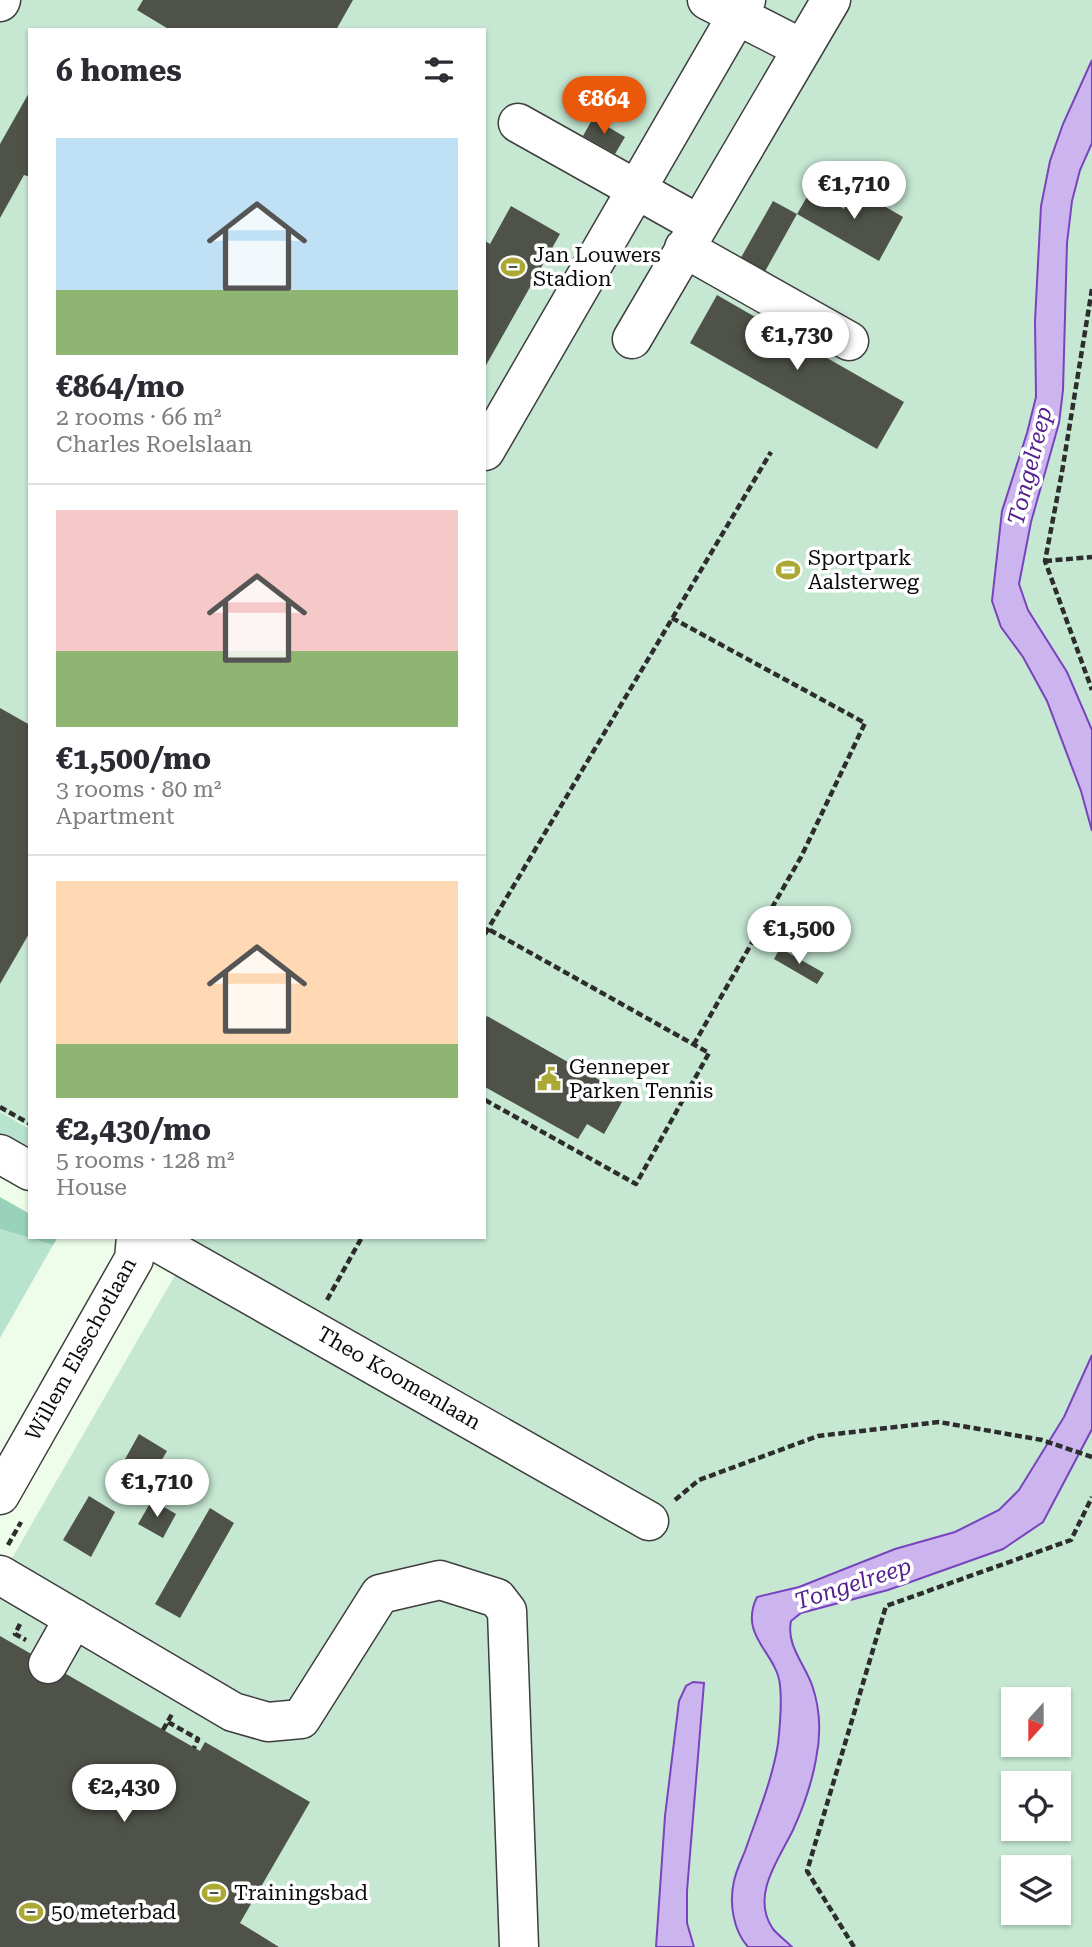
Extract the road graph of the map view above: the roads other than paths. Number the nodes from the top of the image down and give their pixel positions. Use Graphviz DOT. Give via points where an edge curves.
graph roads {
  1 [pos="831,0"];
  2 [pos="730,6"];
  3 [pos="801,48"];
  4 [pos="518,123"];
  5 [pos="635,190"];
  6 [pos="691,236"];
  7 [pos="632,339"];
  8 [pos="849,341"];
  9 [pos="486,450"];
  10 [pos="0,1154"];
  11 [pos="28,1170"];
  12 [pos="136,1239"];
  13 [pos="152,1239"];
  14 [pos="0,1495"];
  15 [pos="649,1521"];
  16 [pos="0,1574"];
  17 [pos="74,1618"];
  18 [pos="48,1664"];
  19 [pos="519,1947"];
  1 -- 3 [label="street"];
  2 -- 3 [label="street"];
  2 -- 5 [label="street"];
  3 -- 6 [label="street"];
  4 -- 5 [label="street"];
  5 -- 6 [label="street"];
  5 -- 9 [label="street"];
  6 -- 7 [label="street"];
  6 -- 8 [label="street"];
  10 -- 11 [label="street"];
  12 -- 14 [label="street, Willem Elsschotlaan" via="134,1259"];
  13 -- 15 [label="street, Theo Koomenlaan"];
  16 -- 17 [label="street"];
  17 -- 18 [label="street"];
  17 -- 19 [label="street" via="233,1712 268,1722 301,1719 380,1594 440,1580 497,1598 507,1611"];
}
